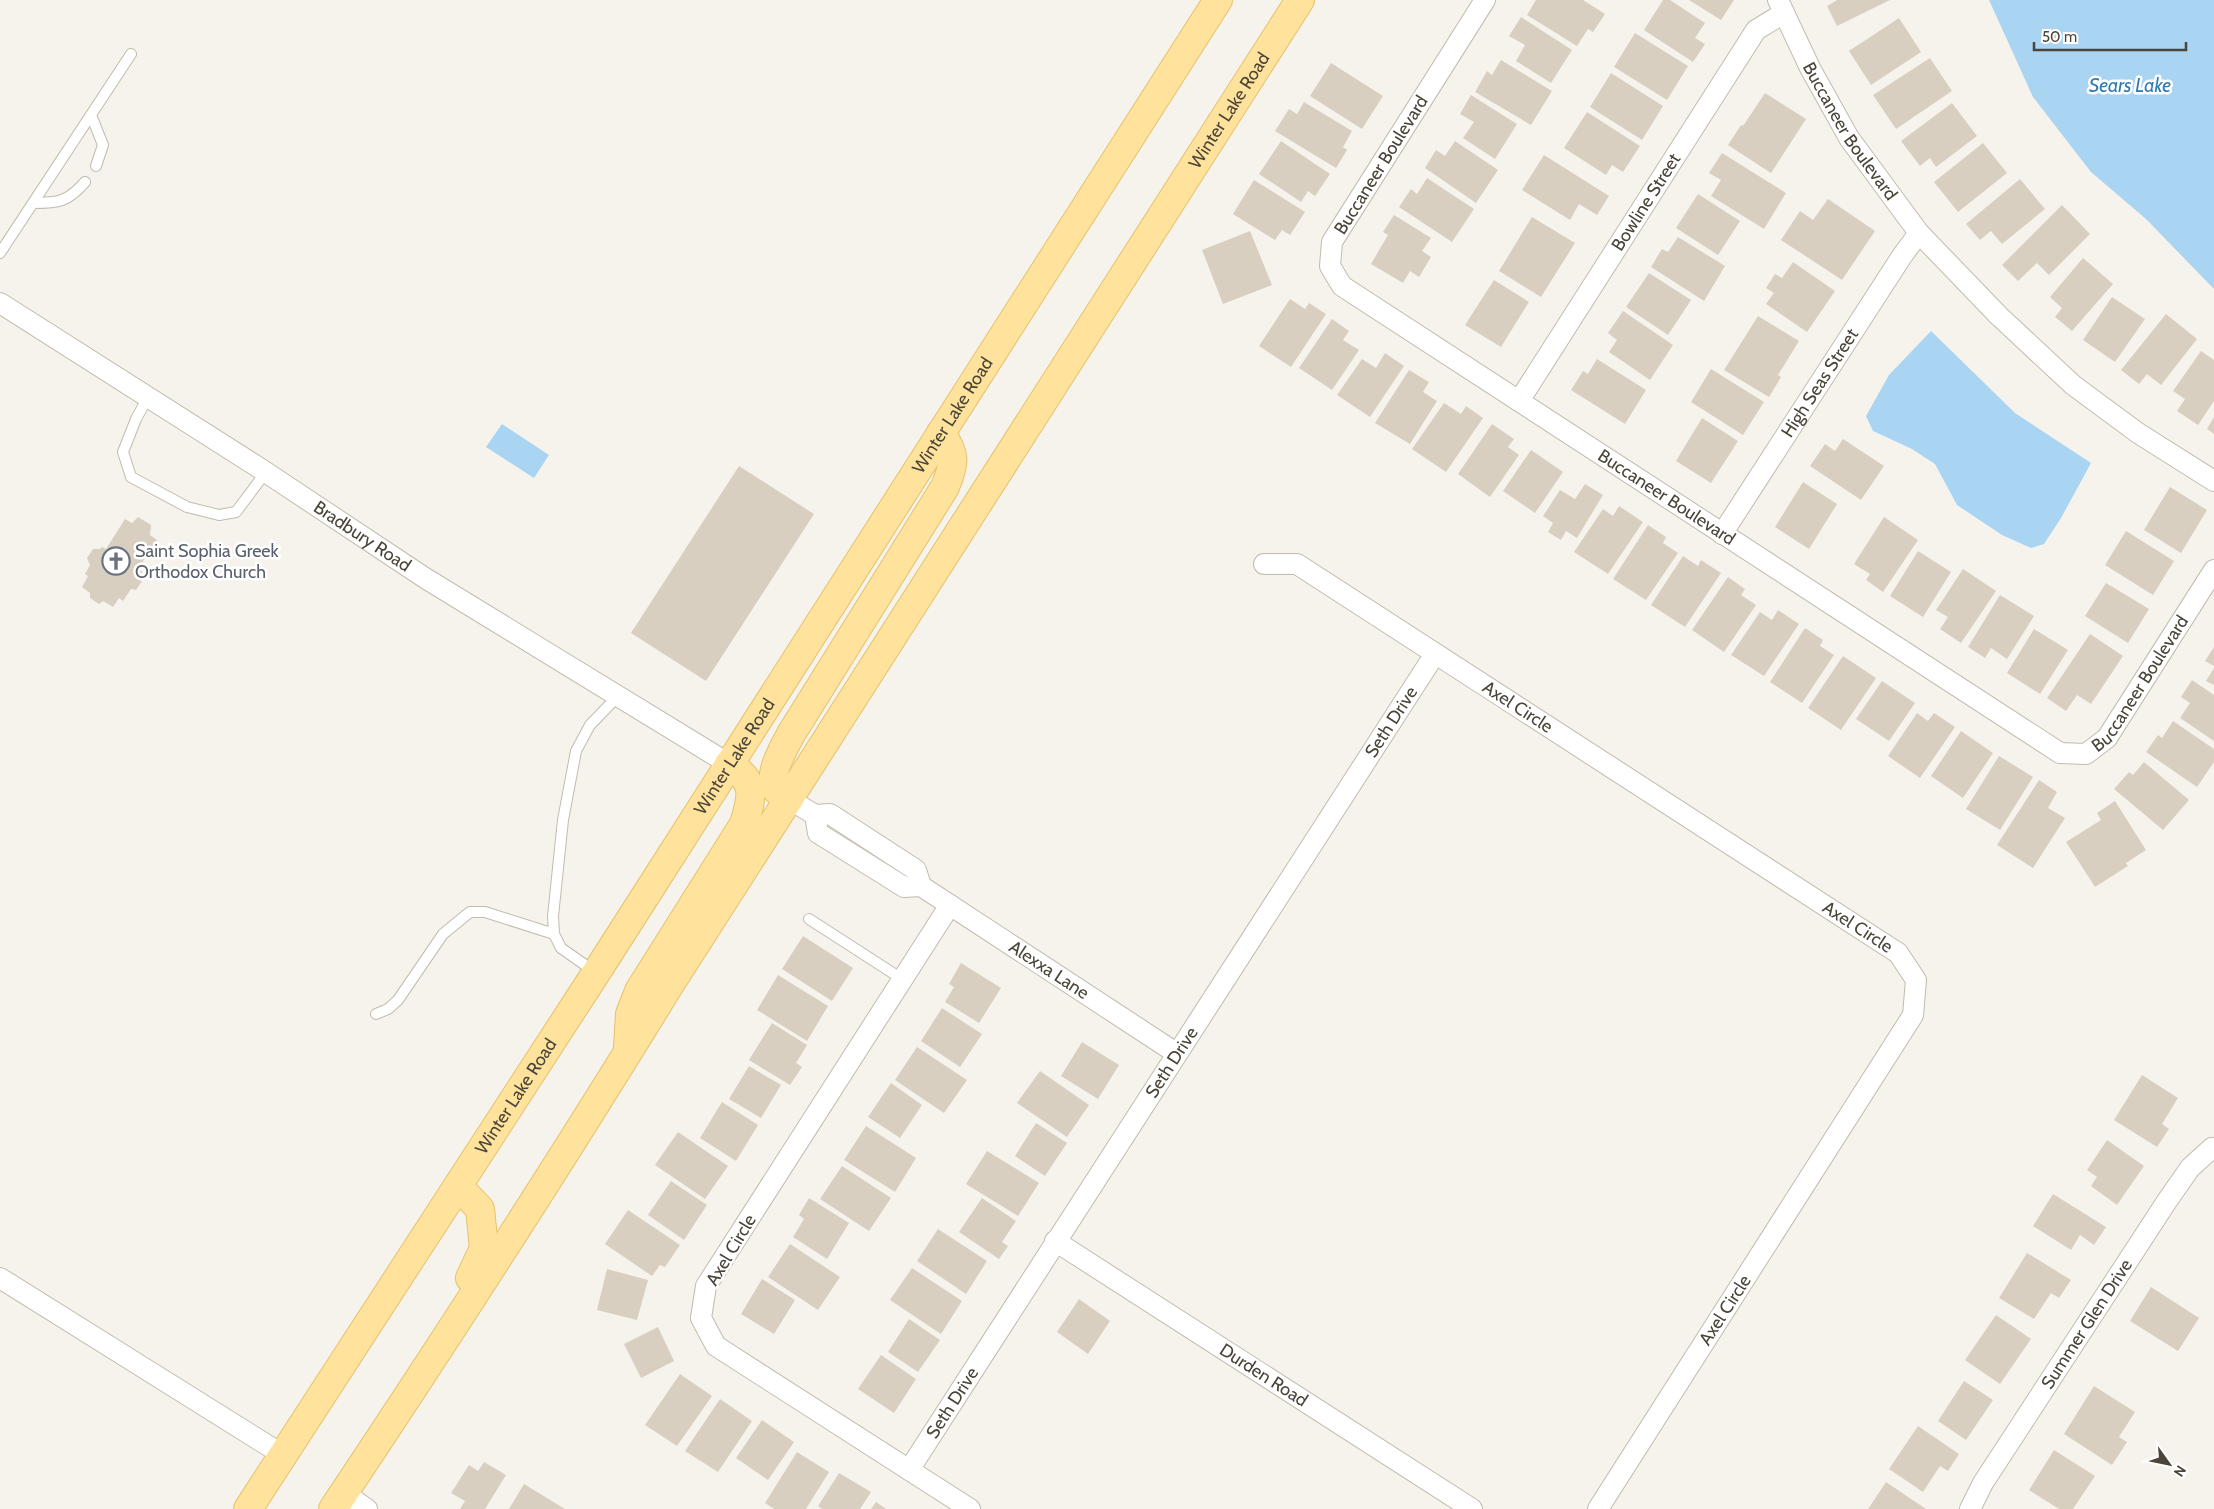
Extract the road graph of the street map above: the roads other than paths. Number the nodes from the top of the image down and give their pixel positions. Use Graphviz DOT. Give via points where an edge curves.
graph roads {
  1 [pos="1218,0"];
  2 [pos="1300,0"];
  3 [pos="1486,0"];
  4 [pos="1781,6"];
  5 [pos="131,54"];
  6 [pos="91,115"];
  7 [pos="96,166"];
  8 [pos="85,182"];
  9 [pos="33,203"];
  10 [pos="1919,233"];
  11 [pos="0,253"];
  12 [pos="0,302"];
  13 [pos="148,397"];
  14 [pos="1519,401"];
  15 [pos="941,433"];
  16 [pos="266,472"];
  17 [pos="2214,481"];
  18 [pos="1722,534"];
  19 [pos="1264,564"];
  20 [pos="2214,570"];
  21 [pos="1435,654"];
  22 [pos="618,696"];
  23 [pos="729,764"];
  24 [pos="789,799"];
  25 [pos="950,905"];
  26 [pos="809,919"];
  27 [pos="554,934"];
  28 [pos="596,973"];
  29 [pos="902,979"];
  30 [pos="376,1014"];
  31 [pos="628,1053"];
  32 [pos="1176,1053"];
  33 [pos="2214,1149"];
  34 [pos="458,1186"];
  35 [pos="1055,1241"];
  36 [pos="0,1278"];
  37 [pos="392,1420"];
  38 [pos="283,1456"];
  39 [pos="908,1470"];
  40 [pos="338,1501"];
  41 [pos="248,1509"];
  42 [pos="367,1509"];
  43 [pos="970,1509"];
  44 [pos="1472,1509"];
  45 [pos="1598,1509"];
  46 [pos="1970,1509"];
  1 -- 15 [label="main road, Winter Lake Road"];
  2 -- 24 [label="main road, Winter Lake Road"];
  3 -- 14 [label="street, Buccaneer Boulevard" via="1332,242 1330,266 1342,286"];
  4 -- 10 [label="street, Buccaneer Boulevard" via="1810,68 1849,138"];
  4 -- 14 [label="street, Bowline Street" via="1756,30"];
  5 -- 6 [label="lane"];
  6 -- 7 [label="lane" via="103,145"];
  6 -- 9 [label="lane"];
  8 -- 9 [label="lane" via="72,196 56,203"];
  9 -- 11 [label="lane"];
  10 -- 17 [label="street, Buccaneer Boulevard" via="1999,316 2073,385 2138,433"];
  10 -- 18 [label="street, High Seas Street"];
  12 -- 13 [label="street, Bradbury Road"];
  13 -- 16 [label="street, Bradbury Road"];
  13 -- 16 [label="lane" via="123,452 131,477 187,507 219,516 236,512"];
  14 -- 18 [label="street, Buccaneer Boulevard"];
  15 -- 23 [label="main road, Winter Lake Road"];
  15 -- 24 [label="main road" via="952,448 953,467 945,487 791,734 776,764 776,789"];
  16 -- 22 [label="street, Bradbury Road" via="425,578"];
  18 -- 20 [label="street, Buccaneer Boulevard" via="2060,753 2086,754 2107,738"];
  19 -- 21 [label="street, Axel Circle" via="1297,564"];
  21 -- 32 [label="street, Seth Drive"];
  21 -- 45 [label="street, Axel Circle" via="1898,953 1916,980 1913,1015"];
  22 -- 23 [label="street, Bradbury Road"];
  22 -- 27 [label="lane" via="590,725 576,751 563,820"];
  23 -- 28 [label="main road, Winter Lake Road"];
  23 -- 31 [label="main road" via="745,775 749,782 751,794 744,824 638,991 630,1014"];
  24 -- 25 [label="street, Alexxa Lane" via="815,815 818,833 904,888 921,886"];
  24 -- 31 [label="main road, Winter Lake Road"];
  25 -- 29 [label="street, Axel Circle"];
  25 -- 32 [label="street, Alexxa Lane"];
  26 -- 29 [label="lane"];
  27 -- 28 [label="lane" via="561,948"];
  27 -- 30 [label="lane" via="485,912 470,912 443,934 398,1000"];
  28 -- 34 [label="main road, Winter Lake Road"];
  29 -- 39 [label="street, Axel Circle" via="706,1286 701,1318 716,1346"];
  31 -- 37 [label="main road, Winter Lake Road"];
  32 -- 35 [label="street, Seth Drive"];
  33 -- 46 [label="street, Summer Glen Drive" via="2190,1168 2167,1201 1983,1483"];
  34 -- 37 [label="main road" via="480,1209 484,1248 461,1298"];
  34 -- 38 [label="main road, Winter Lake Road"];
  35 -- 39 [label="street, Seth Drive"];
  35 -- 44 [label="street, Durden Road"];
  36 -- 38 [label="street"];
  37 -- 40 [label="main road, Winter Lake Road"];
  38 -- 41 [label="main road, Winter Lake Road"];
  39 -- 43 [label="street, Axel Circle"];
  40 -- 42 [label="street"];
}
